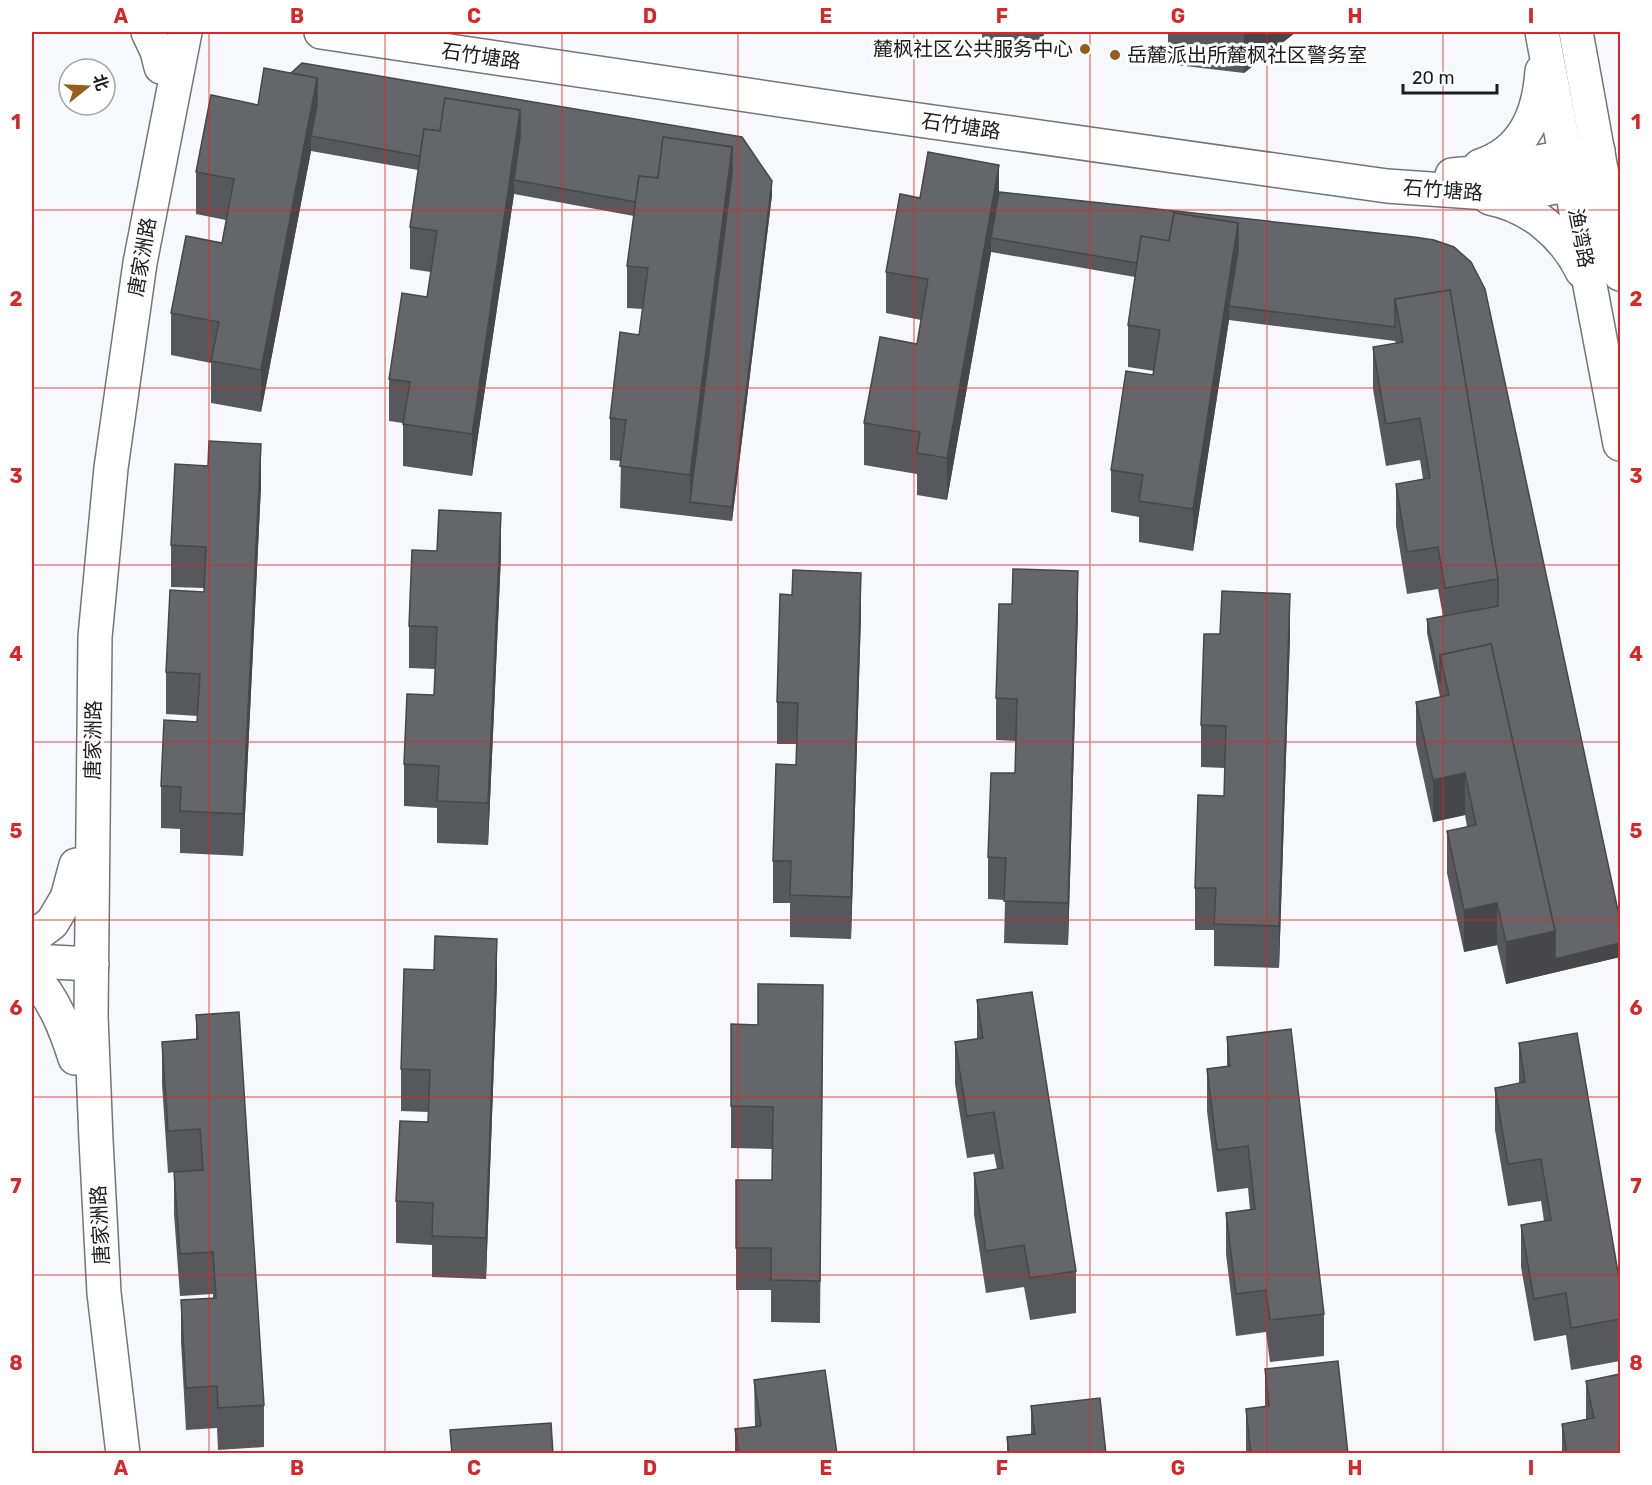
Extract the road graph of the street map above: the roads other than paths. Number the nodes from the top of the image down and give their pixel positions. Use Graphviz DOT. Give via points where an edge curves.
graph roads {
  1 [pos="148,32"];
  2 [pos="166,32"];
  3 [pos="185,32"];
  4 [pos="207,32"];
  5 [pos="321,32"];
  6 [pos="404,32"];
  7 [pos="1542,32"];
  8 [pos="1576,32"];
  9 [pos="170,66"];
  10 [pos="1600,164"];
  11 [pos="1568,170"];
  12 [pos="1452,183"];
  13 [pos="1620,274"];
  14 [pos="1593,301"];
  15 [pos="1620,444"];
  16 [pos="76,865"];
  17 [pos="32,938"];
  18 [pos="32,946"];
  19 [pos="83,956"];
  20 [pos="32,961"];
  21 [pos="32,975"];
  22 [pos="75,1058"];
  23 [pos="107,1454"];
  24 [pos="123,1454"];
  1 -- 9 [label="street"];
  2 -- 9 [label="street, 唐家洲路"];
  3 -- 9 [label="street, 唐家洲路"];
  4 -- 9 [label="street"];
  5 -- 12 [label="street, 石竹塘路" via="1387,186"];
  6 -- 12 [label="street, 石竹塘路"];
  7 -- 11 [label="street, 渔湾路"];
  7 -- 12 [label="street" via="1541,88 1529,126 1502,157"];
  8 -- 10 [label="street, 渔湾路"];
  9 -- 16 [label="street, 唐家洲路" via="121,274 92,476 80,639"];
  9 -- 19 [label="street, 唐家洲路" via="111,468 95,637"];
  10 -- 11 [label="street, 石竹塘路"];
  10 -- 13 [label="street, 渔湾路"];
  11 -- 12 [label="street, 石竹塘路" via="1484,172"];
  11 -- 14 [label="street, 渔湾路"];
  12 -- 14 [label="street" via="1508,202 1558,234 1575,257"];
  14 -- 15 [label="street, 渔湾路"];
  16 -- 17 [label="street" via="67,898 52,923"];
  16 -- 19 [label="street, 唐家洲路"];
  18 -- 19 [label="street"];
  19 -- 20 [label="street"];
  19 -- 22 [label="street, 唐家洲路"];
  19 -- 24 [label="street, 唐家洲路" via="104,1281"];
  21 -- 22 [label="street" via="56,1009"];
  22 -- 23 [label="street, 唐家洲路" via="93,1331"];
}
